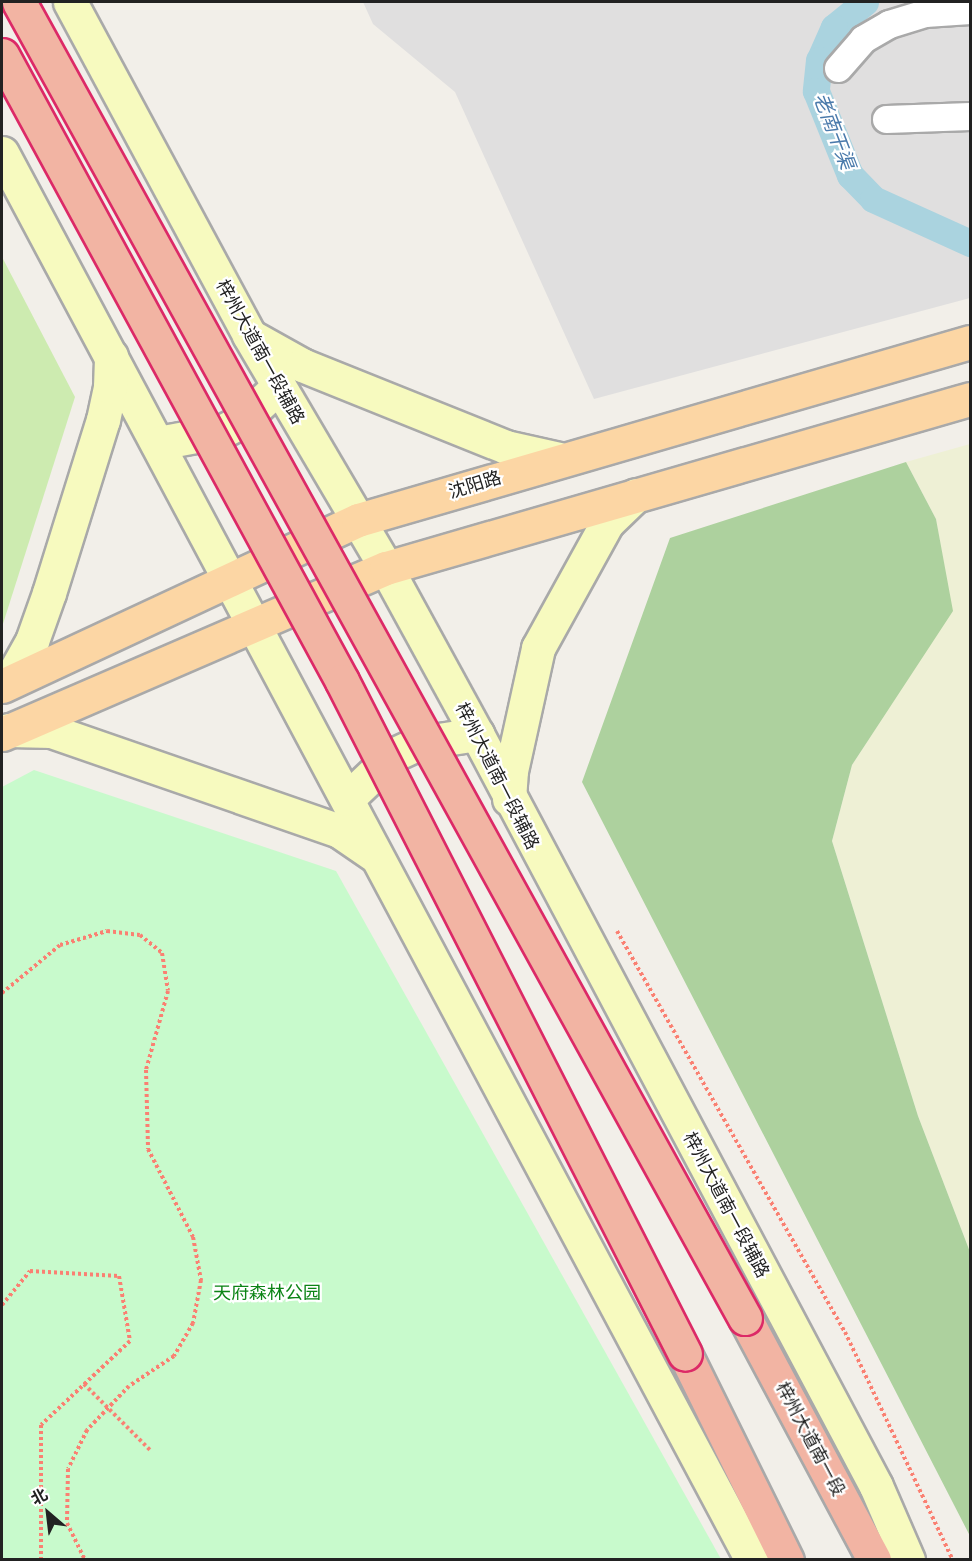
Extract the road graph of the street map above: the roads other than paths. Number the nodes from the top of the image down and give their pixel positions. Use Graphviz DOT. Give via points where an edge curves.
graph roads {
  1 [pos="19,2"];
  2 [pos="70,2"];
  3 [pos="970,10"];
  4 [pos="2,55"];
  5 [pos="838,68"];
  6 [pos="970,116"];
  7 [pos="886,119"];
  8 [pos="2,153"];
  9 [pos="249,335"];
  10 [pos="970,342"];
  11 [pos="111,356"];
  12 [pos="279,386"];
  13 [pos="970,399"];
  14 [pos="158,443"];
  15 [pos="559,459"];
  16 [pos="636,495"];
  17 [pos="358,520"];
  18 [pos="386,568"];
  19 [pos="230,577"];
  20 [pos="253,622"];
  21 [pos="5,684"];
  22 [pos="5,731"];
  23 [pos="477,734"];
  24 [pos="347,799"];
  25 [pos="509,799"];
  26 [pos="378,858"];
  27 [pos="752,1560"];
  28 [pos="787,1560"];
  29 [pos="874,1560"];
  30 [pos="908,1560"];
  1 -- 29 [label="highway, 梓州大道南一段, bridge" via="745,1318"];
  2 -- 9 [label="main road, 梓州大道南一段辅路"];
  3 -- 5 [label="street" via="925,13 890,24 863,39"];
  4 -- 28 [label="highway, bridge" via="342,681"];
  6 -- 7 [label="street"];
  8 -- 11 [label="main road"];
  9 -- 12 [label="main road, 梓州大道南一段辅路"];
  9 -- 15 [label="main road" via="302,365 506,447"];
  10 -- 15 [label="main road, 沈阳路"];
  11 -- 14 [label="main road"];
  11 -- 21 [label="main road" via="103,420 49,593 32,641"];
  12 -- 14 [label="main road" via="240,422 223,431"];
  12 -- 17 [label="main road, 梓州大道南一段辅路"];
  13 -- 16 [label="main road"];
  14 -- 19 [label="main road"];
  15 -- 17 [label="main road, 沈阳路"];
  16 -- 18 [label="main road"];
  16 -- 25 [label="main road" via="607,523 538,648 511,771"];
  17 -- 18 [label="main road, 梓州大道南一段辅路"];
  17 -- 19 [label="main road, 沈阳路"];
  18 -- 20 [label="main road"];
  18 -- 23 [label="main road, 梓州大道南一段辅路"];
  19 -- 20 [label="main road"];
  19 -- 21 [label="main road, 沈阳路"];
  20 -- 22 [label="main road"];
  20 -- 24 [label="main road"];
  22 -- 26 [label="main road" via="51,731 339,831"];
  23 -- 24 [label="main road" via="419,743 393,755"];
  23 -- 25 [label="main road, 梓州大道南一段辅路"];
  24 -- 26 [label="main road"];
  25 -- 30 [label="main road, 梓州大道南一段辅路" via="876,1486"];
  26 -- 27 [label="main road"];
}
